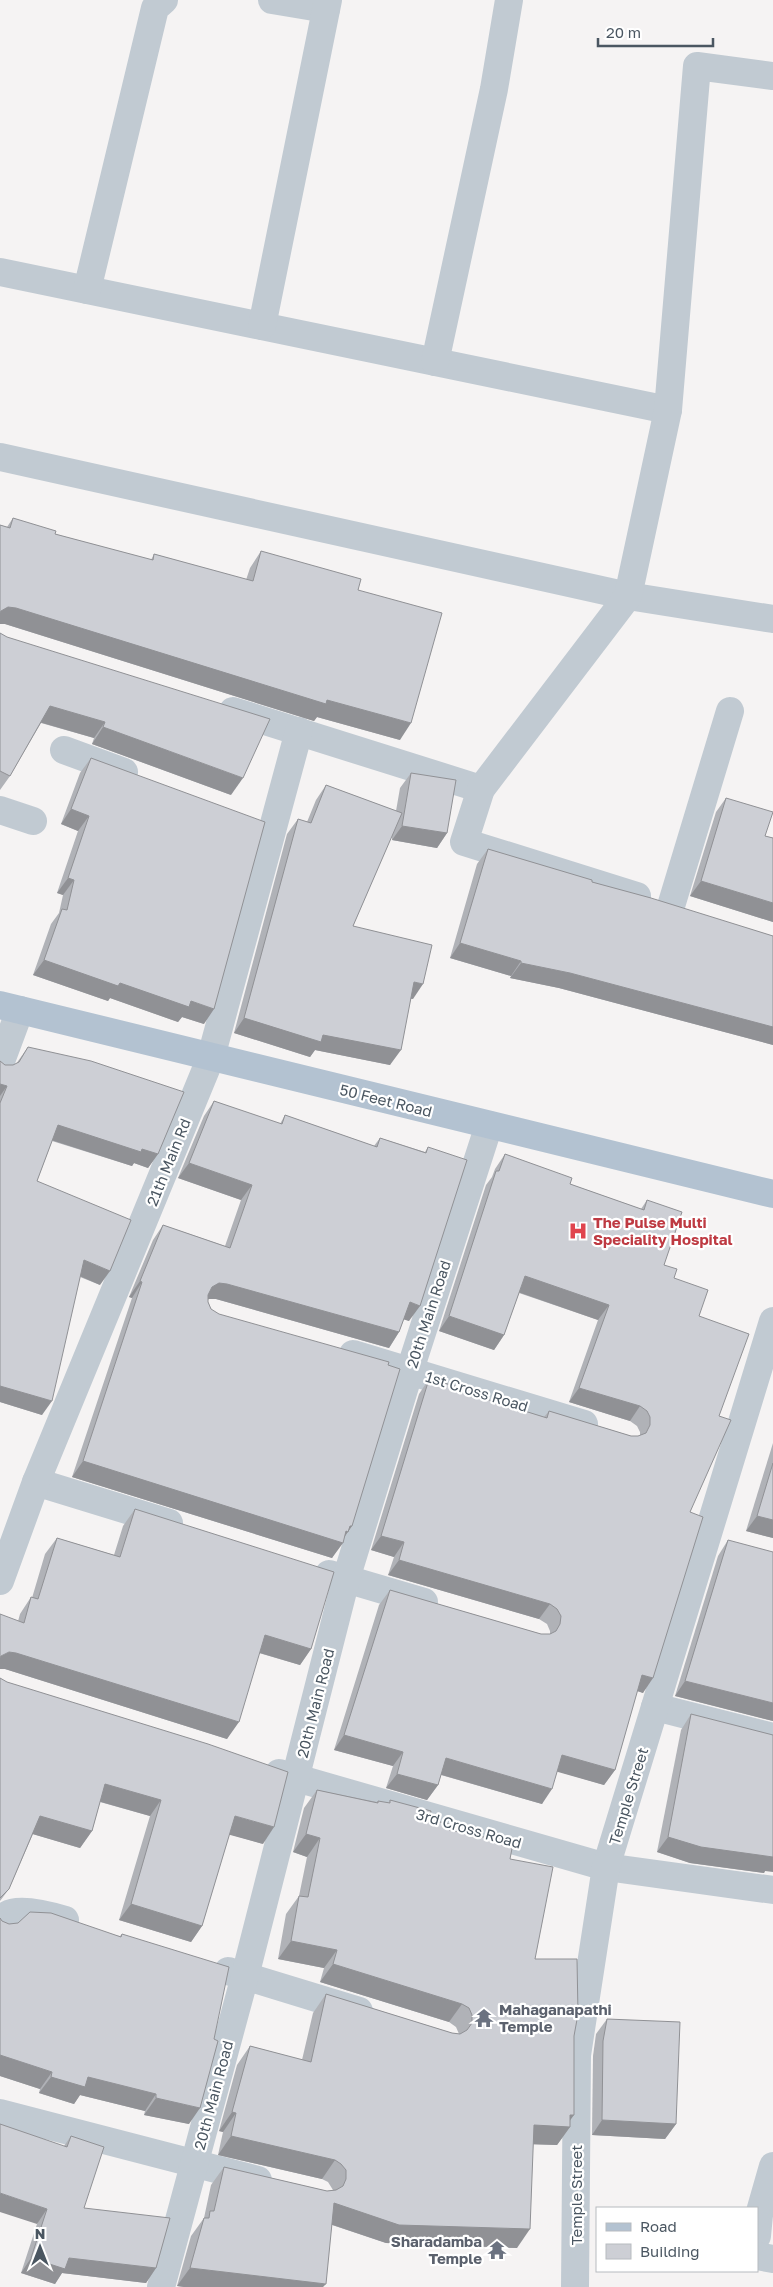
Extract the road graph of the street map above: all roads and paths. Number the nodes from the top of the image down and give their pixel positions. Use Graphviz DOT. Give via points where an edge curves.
graph roads {
  1 [pos="164,0"];
  2 [pos="272,0"];
  3 [pos="509,0"];
  4 [pos="327,5"];
  5 [pos="773,76"];
  6 [pos="0,272"];
  7 [pos="88,290"];
  8 [pos="262,326"];
  9 [pos="435,362"];
  10 [pos="668,410"];
  11 [pos="0,457"];
  12 [pos="628,596"];
  13 [pos="773,619"];
  14 [pos="206,702"];
  15 [pos="730,711"];
  16 [pos="299,732"];
  17 [pos="64,750"];
  18 [pos="146,780"];
  19 [pos="481,788"];
  20 [pos="0,810"];
  21 [pos="246,817"];
  22 [pos="33,821"];
  23 [pos="273,827"];
  24 [pos="671,906"];
  25 [pos="699,915"];
  26 [pos="10,1008"];
  27 [pos="211,1057"];
  28 [pos="0,1064"];
  29 [pos="489,1125"];
  30 [pos="773,1194"];
  31 [pos="773,1321"];
  32 [pos="325,1346"];
  33 [pos="410,1370"];
  34 [pos="606,1431"];
  35 [pos="36,1482"];
  36 [pos="196,1532"];
  37 [pos="707,1536"];
  38 [pos="735,1544"];
  39 [pos="309,1567"];
  40 [pos="346,1579"];
  41 [pos="0,1581"];
  42 [pos="450,1609"];
  43 [pos="654,1707"];
  44 [pos="773,1737"];
  45 [pos="253,1764"];
  46 [pos="296,1779"];
  47 [pos="606,1867"];
  48 [pos="773,1890"];
  49 [pos="0,1925"];
  50 [pos="85,1926"];
  51 [pos="207,1965"];
  52 [pos="245,1976"];
  53 [pos="387,2020"];
  54 [pos="0,2113"];
  55 [pos="194,2165"];
  56 [pos="773,2166"];
  57 [pos="280,2185"];
  58 [pos="758,2226"];
  59 [pos="758,2256"];
  60 [pos="773,2259"];
  61 [pos="161,2287"];
  62 [pos="575,2287"];
  1 -- 7 [label="street" via="155,8"];
  2 -- 4 [label="street"];
  3 -- 9 [label="street" via="494,89"];
  4 -- 8 [label="street"];
  5 -- 10 [label="street" via="697,66"];
  6 -- 7 [label="street"];
  7 -- 8 [label="street"];
  8 -- 9 [label="street"];
  9 -- 10 [label="street"];
  10 -- 12 [label="street"];
  11 -- 12 [label="street"];
  12 -- 13 [label="street"];
  12 -- 19 [label="street"];
  14 -- 16 [label="street"];
  15 -- 24 [label="street"];
  16 -- 19 [label="street"];
  16 -- 23 [label="street, 21th Main Rd"];
  17 -- 18 [label="street"];
  19 -- 24 [label="street" via="464,842"];
  20 -- 22 [label="street"];
  21 -- 23 [label="street"];
  23 -- 27 [label="street, 21th Main Rd"];
  24 -- 25 [label="street"];
  26 -- 27 [label="main road, 50 Feet Road"];
  26 -- 28 [label="street"];
  27 -- 29 [label="main road, 50 Feet Road"];
  27 -- 35 [label="street, 21th Main Rd"];
  29 -- 30 [label="main road, 50 Feet Road"];
  29 -- 33 [label="street, 20th Main Road"];
  31 -- 37 [label="street, Temple Street"];
  32 -- 33 [label="street, 1st Cross Road"];
  33 -- 34 [label="street, 1st Cross Road"];
  33 -- 40 [label="street, 20th Main Road"];
  35 -- 36 [label="street"];
  35 -- 41 [label="street, 21th Main Rd"];
  37 -- 38 [label="street"];
  37 -- 43 [label="street, Temple Street"];
  39 -- 40 [label="street"];
  40 -- 42 [label="street"];
  40 -- 46 [label="street, 20th Main Road"];
  43 -- 44 [label="street"];
  43 -- 47 [label="street, Temple Street"];
  45 -- 46 [label="street, 3rd Cross Road"];
  46 -- 47 [label="street, 3rd Cross Road"];
  46 -- 52 [label="street, 20th Main Road"];
  47 -- 48 [label="street, 3rd Cross Road"];
  47 -- 62 [label="street, Temple Street" via="577,2055"];
  49 -- 50 [label="street" via="6,1916 14,1912 47,1914"];
  51 -- 52 [label="street"];
  52 -- 53 [label="street"];
  52 -- 55 [label="street, 20th Main Road"];
  54 -- 55 [label="street"];
  55 -- 57 [label="street"];
  55 -- 61 [label="street, 20th Main Road"];
  56 -- 58 [label="street"];
  59 -- 60 [label="street"];
}
